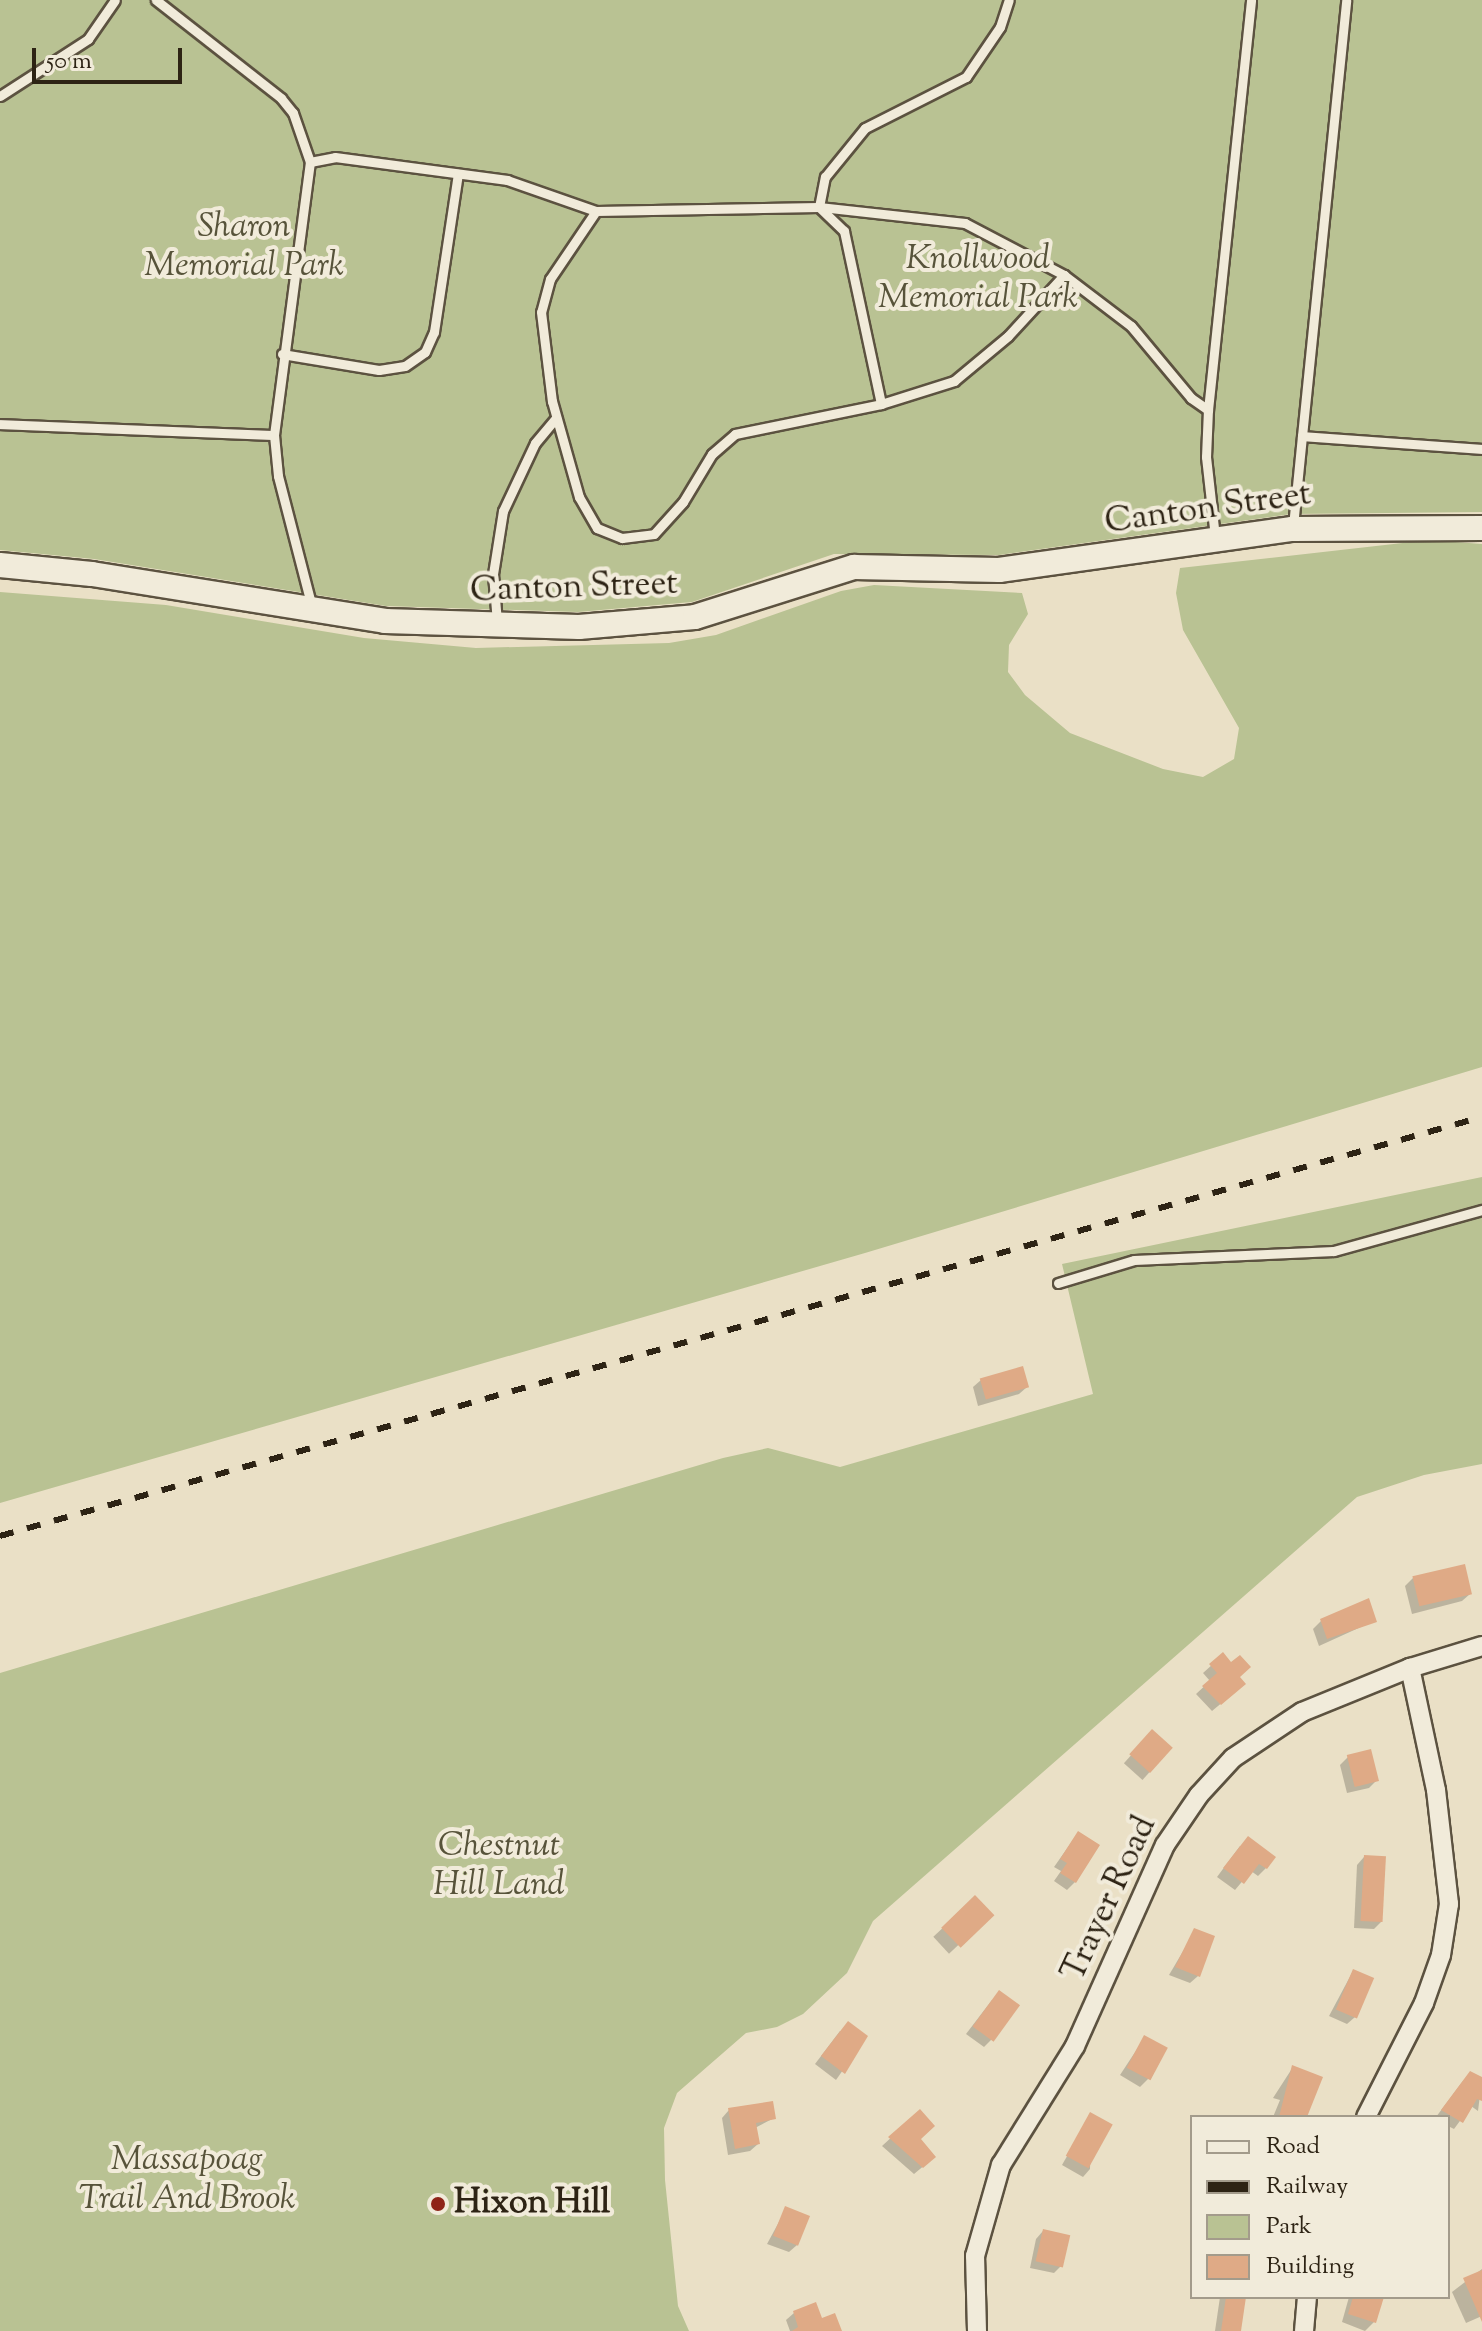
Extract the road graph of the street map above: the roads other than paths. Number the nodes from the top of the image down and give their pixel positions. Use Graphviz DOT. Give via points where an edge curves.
graph roads {
  1 [pos="115,0"];
  2 [pos="156,0"];
  3 [pos="1009,0"];
  4 [pos="1251,0"];
  5 [pos="1346,0"];
  6 [pos="0,96"];
  7 [pos="310,162"];
  8 [pos="458,174"];
  9 [pos="819,207"];
  10 [pos="596,211"];
  11 [pos="1064,275"];
  12 [pos="282,354"];
  13 [pos="881,404"];
  14 [pos="1208,410"];
  15 [pos="556,418"];
  16 [pos="0,424"];
  17 [pos="274,435"];
  18 [pos="1302,436"];
  19 [pos="1482,449"];
  20 [pos="1482,528"];
  21 [pos="1292,529"];
  22 [pos="1215,537"];
  23 [pos="0,565"];
  24 [pos="314,612"];
  25 [pos="497,628"];
  26 [pos="1482,1210"];
  27 [pos="1058,1283"];
  28 [pos="1482,1646"];
  29 [pos="1410,1668"];
  30 [pos="1367,2115"];
  31 [pos="1307,2299"];
  32 [pos="977,2331"];
  33 [pos="1304,2331"];
  1 -- 6 [label="lane" via="88,39"];
  2 -- 7 [label="lane" via="281,98 293,113"];
  3 -- 9 [label="lane" via="1000,27 966,77 865,128 843,150 825,177"];
  4 -- 14 [label="lane"];
  5 -- 18 [label="lane"];
  7 -- 8 [label="lane" via="335,157"];
  7 -- 12 [label="lane"];
  8 -- 10 [label="lane" via="538,187"];
  8 -- 12 [label="lane" via="434,332 425,352 405,366 379,370"];
  9 -- 10 [label="lane"];
  9 -- 11 [label="lane" via="965,223"];
  9 -- 13 [label="lane" via="844,231"];
  10 -- 15 [label="lane" via="544,295 541,312"];
  11 -- 13 [label="lane" via="1008,336 954,381"];
  11 -- 14 [label="lane" via="1131,326 1191,398"];
  12 -- 17 [label="lane"];
  13 -- 15 [label="lane" via="735,434 712,454 668,522 638,539 611,536 587,515"];
  14 -- 22 [label="lane" via="1206,457"];
  15 -- 25 [label="lane" via="522,466 503,511 493,574"];
  16 -- 17 [label="lane"];
  17 -- 24 [label="lane" via="278,476"];
  18 -- 19 [label="lane"];
  18 -- 21 [label="lane"];
  20 -- 21 [label="street, Canton Street"];
  21 -- 22 [label="street, Canton Street"];
  22 -- 25 [label="street, Canton Street" via="1037,568 854,567 680,620"];
  23 -- 24 [label="street, Canton Street" via="92,574"];
  24 -- 25 [label="street, Canton Street"];
  26 -- 27 [label="lane" via="1334,1251 1134,1260"];
  28 -- 29 [label="street, Trayer Road"];
  29 -- 30 [label="street" via="1436,1790 1449,1904 1441,1955 1424,2003"];
  29 -- 32 [label="street, Trayer Road" via="1302,1712 1233,1758 1165,1845 1075,2046 1001,2165 975,2256"];
  31 -- 33 [label="street"];
}
